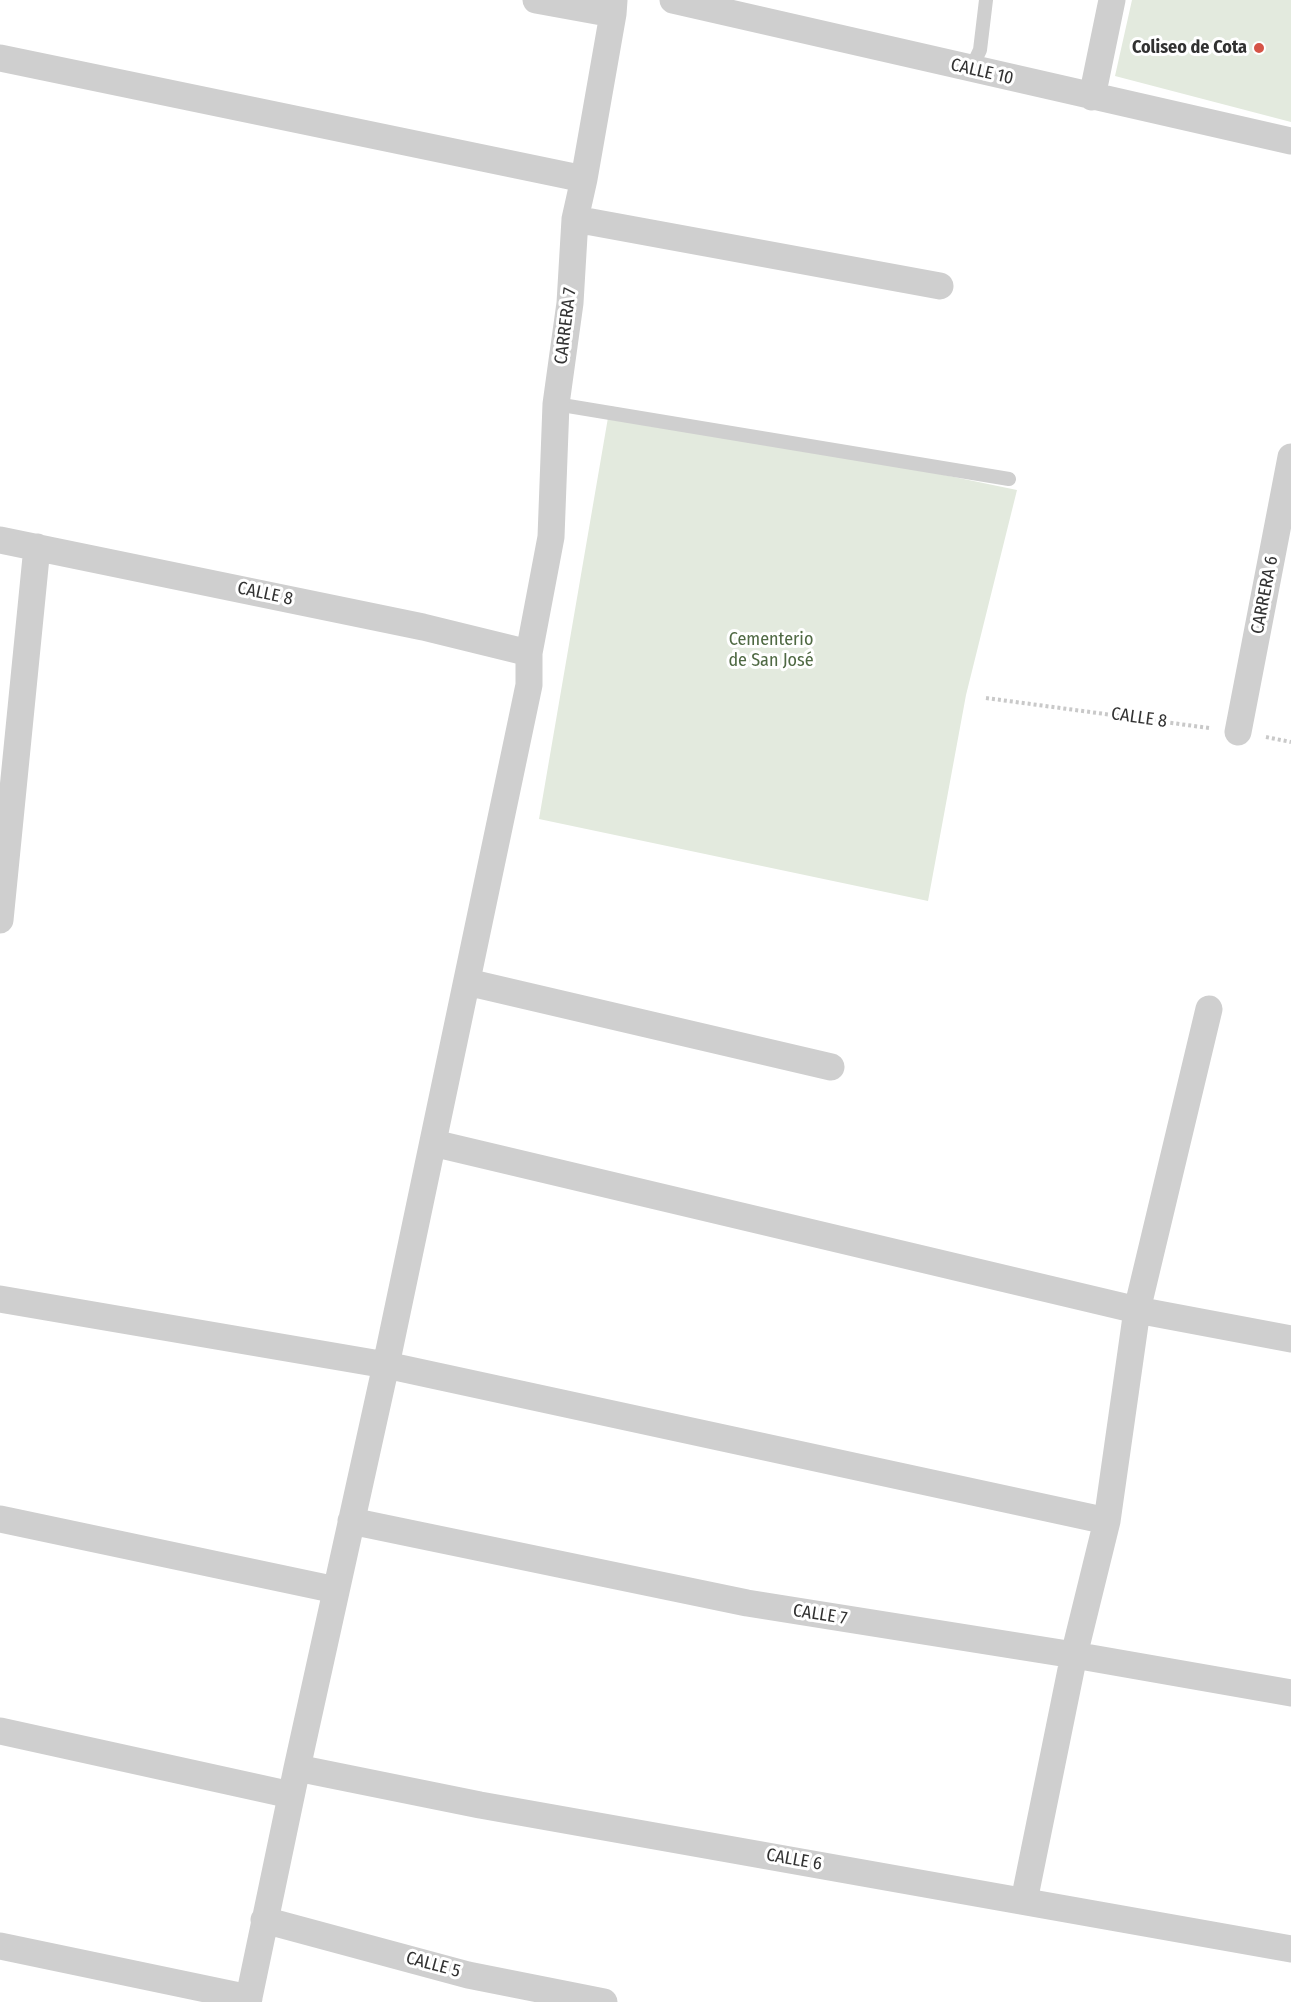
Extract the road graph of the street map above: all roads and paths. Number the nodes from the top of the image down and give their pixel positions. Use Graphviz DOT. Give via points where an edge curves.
graph roads {
  1 [pos="536,0"];
  2 [pos="986,0"];
  3 [pos="1112,0"];
  4 [pos="686,2"];
  5 [pos="613,7"];
  6 [pos="0,58"];
  7 [pos="971,69"];
  8 [pos="1092,97"];
  9 [pos="1291,141"];
  10 [pos="584,179"];
  11 [pos="575,219"];
  12 [pos="940,286"];
  13 [pos="556,404"];
  14 [pos="1291,457"];
  15 [pos="1009,478"];
  16 [pos="0,540"];
  17 [pos="37,547"];
  18 [pos="529,653"];
  19 [pos="986,698"];
  20 [pos="1238,732"];
  21 [pos="1291,742"];
  22 [pos="1,907"];
  23 [pos="467,982"];
  24 [pos="1209,1009"];
  25 [pos="831,1067"];
  26 [pos="433,1143"];
  27 [pos="0,1299"];
  28 [pos="1137,1310"];
  29 [pos="1291,1339"];
  30 [pos="386,1365"];
  31 [pos="0,1519"];
  32 [pos="351,1521"];
  33 [pos="1107,1521"];
  34 [pos="336,1590"];
  35 [pos="1074,1655"];
  36 [pos="1291,1693"];
  37 [pos="0,1731"];
  38 [pos="297,1768"];
  39 [pos="291,1795"];
  40 [pos="1024,1901"];
  41 [pos="264,1920"];
  42 [pos="0,1946"];
  43 [pos="1291,1949"];
  44 [pos="248,2000"];
  45 [pos="604,2002"];
  1 -- 5 [label="street"];
  2 -- 7 [label="lane" via="980,50"];
  3 -- 8 [label="street"];
  4 -- 7 [label="street, CALLE 10"];
  5 -- 10 [label="street, CARRERA 7"];
  6 -- 10 [label="street"];
  7 -- 8 [label="street, CALLE 10"];
  8 -- 9 [label="street, CALLE 10"];
  10 -- 11 [label="street, CARRERA 7"];
  11 -- 12 [label="street"];
  11 -- 13 [label="street, CARRERA 7" via="570,303"];
  13 -- 15 [label="lane"];
  13 -- 18 [label="street, CARRERA 7" via="551,537"];
  14 -- 20 [label="street, CARRERA 6"];
  16 -- 17 [label="street, CALLE 8"];
  17 -- 18 [label="street, CALLE 8" via="423,627"];
  17 -- 22 [label="street"];
  18 -- 23 [label="street, CARRERA 7" via="529,685"];
  19 -- 20 [label="path, CALLE 8"];
  20 -- 21 [label="path, CALLE 8"];
  23 -- 25 [label="street"];
  23 -- 26 [label="street, CARRERA 7"];
  24 -- 28 [label="street"];
  26 -- 28 [label="street"];
  26 -- 30 [label="street, CARRERA 7"];
  27 -- 30 [label="street"];
  28 -- 29 [label="street"];
  28 -- 33 [label="street"];
  30 -- 32 [label="street, CARRERA 7"];
  30 -- 33 [label="street"];
  31 -- 34 [label="street"];
  32 -- 34 [label="street, CARRERA 7"];
  32 -- 35 [label="street, CALLE 7" via="747,1603"];
  33 -- 35 [label="street"];
  34 -- 38 [label="street, CARRERA 7"];
  35 -- 36 [label="street, CALLE 7"];
  35 -- 40 [label="street"];
  37 -- 39 [label="street"];
  38 -- 39 [label="street, CARRERA 7"];
  38 -- 40 [label="street, CALLE 6" via="480,1805"];
  39 -- 41 [label="street, CARRERA 7"];
  40 -- 43 [label="street, CALLE 6"];
  41 -- 44 [label="street, CARRERA 7"];
  41 -- 45 [label="street, CALLE 5" via="468,1975"];
  42 -- 44 [label="street"];
}
